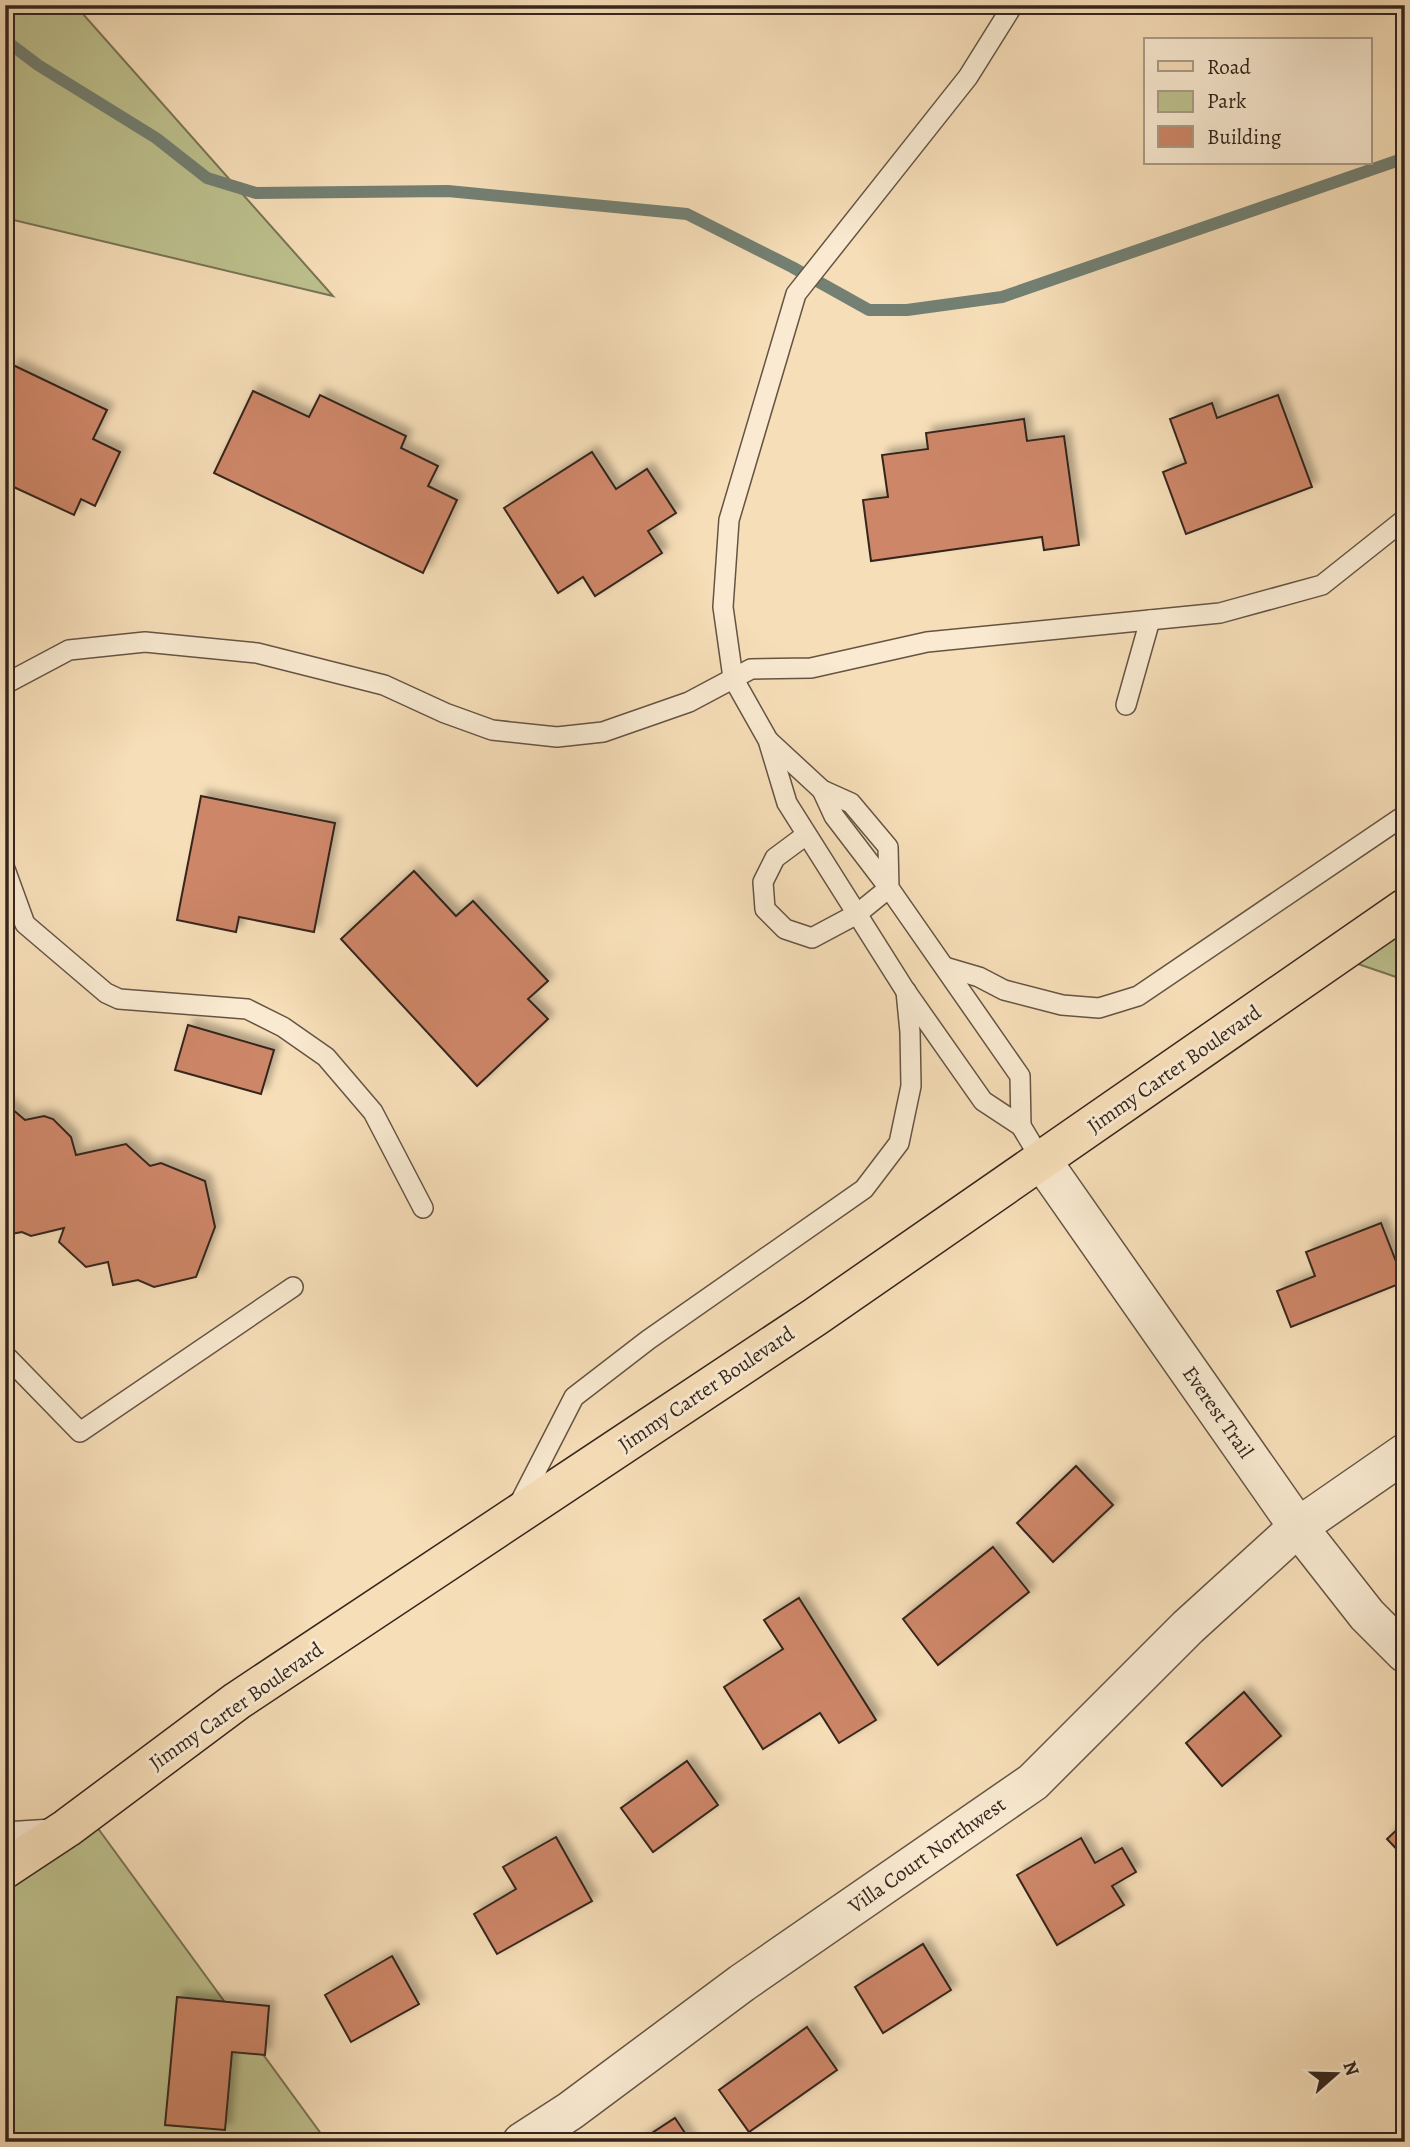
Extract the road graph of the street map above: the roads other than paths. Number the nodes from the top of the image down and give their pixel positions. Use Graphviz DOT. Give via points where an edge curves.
graph roads {
  1 [pos="1013,5"];
  2 [pos="1405,519"];
  3 [pos="1150,620"];
  4 [pos="733,678"];
  5 [pos="5,684"];
  6 [pos="1126,705"];
  7 [pos="768,740"];
  8 [pos="1405,815"];
  9 [pos="806,835"];
  10 [pos="5,869"];
  11 [pos="889,888"];
  12 [pos="1405,908"];
  13 [pos="857,914"];
  14 [pos="945,967"];
  15 [pos="905,990"];
  16 [pos="1021,1126"];
  17 [pos="1042,1161"];
  18 [pos="423,1208"];
  19 [pos="293,1287"];
  20 [pos="5,1355"];
  21 [pos="1405,1453"];
  22 [pos="512,1518"];
  23 [pos="1298,1527"];
  24 [pos="1405,1653"];
  25 [pos="67,1828"];
  26 [pos="5,1832"];
  27 [pos="5,1869"];
  28 [pos="522,2142"];
  1 -- 4 [label="lane" via="968,77 796,294 729,520 723,607"];
  2 -- 3 [label="lane" via="1322,585 1220,613"];
  3 -- 4 [label="lane" via="927,642 811,668 751,669"];
  3 -- 6 [label="lane"];
  4 -- 5 [label="lane" via="689,702 603,732 557,737 492,730 384,685 257,653 145,642 69,650"];
  4 -- 7 [label="lane"];
  7 -- 9 [label="lane" via="787,803"];
  7 -- 11 [label="lane" via="822,790 851,803 888,847"];
  8 -- 14 [label="lane" via="1138,996 1099,1008 1062,1005 1004,990"];
  9 -- 13 [label="lane"];
  9 -- 13 [label="lane" via="775,858 763,882 765,909 785,929 812,938"];
  10 -- 18 [label="lane" via="25,924 106,993 119,999 247,1009 284,1027 326,1057 373,1112"];
  11 -- 13 [label="lane"];
  11 -- 14 [label="lane"];
  12 -- 17 [label="main road, Jimmy Carter Boulevard"];
  13 -- 15 [label="lane"];
  14 -- 16 [label="lane" via="1020,1076"];
  15 -- 16 [label="lane" via="983,1101"];
  15 -- 22 [label="lane" via="911,1086 900,1143 864,1189 574,1397"];
  16 -- 17 [label="lane"];
  17 -- 22 [label="main road, Jimmy Carter Boulevard"];
  17 -- 23 [label="street, Everest Trail"];
  19 -- 20 [label="lane" via="80,1432"];
  21 -- 23 [label="street, Villa Court Northwest"];
  22 -- 25 [label="main road, Jimmy Carter Boulevard" via="237,1701"];
  23 -- 24 [label="street, Everest Trail" via="1367,1615"];
  23 -- 28 [label="street, Villa Court Northwest" via="1188,1627 1033,1782"];
  25 -- 26 [label="lane"];
  25 -- 27 [label="main road, Jimmy Carter Boulevard"];
}
